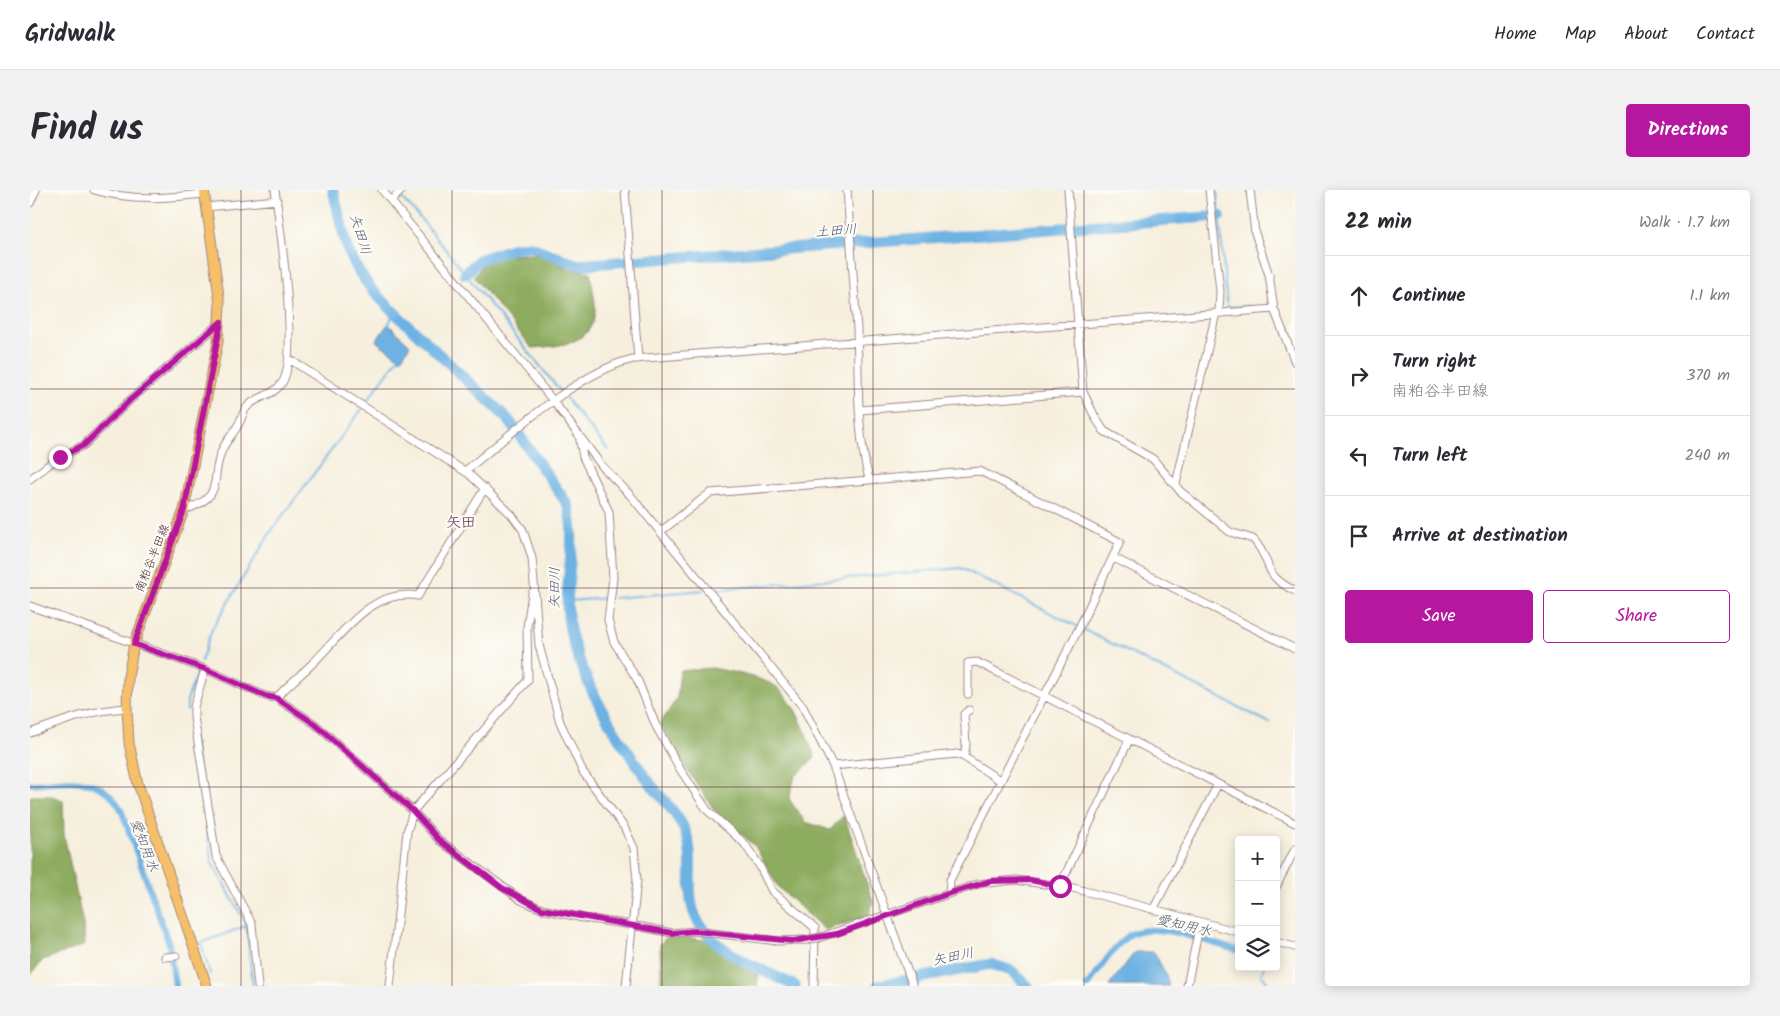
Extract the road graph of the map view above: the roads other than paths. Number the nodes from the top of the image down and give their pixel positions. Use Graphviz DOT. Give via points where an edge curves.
graph roads {
  1 [pos="36,190"];
  2 [pos="94,190"];
  3 [pos="275,190"];
  4 [pos="382,190"];
  5 [pos="402,190"];
  6 [pos="625,190"];
  7 [pos="847,190"];
  8 [pos="1068,190"];
  9 [pos="1209,190"];
  10 [pos="1250,190"];
  11 [pos="204,192"];
  12 [pos="276,200"];
  13 [pos="392,200"];
  14 [pos="30,203"];
  15 [pos="206,206"];
  16 [pos="1274,309"];
  17 [pos="1218,313"];
  18 [pos="221,322"];
  19 [pos="1079,325"];
  20 [pos="858,341"];
  21 [pos="289,359"];
  22 [pos="638,359"];
  23 [pos="1294,359"];
  24 [pos="1083,392"];
  25 [pos="554,402"];
  26 [pos="860,410"];
  27 [pos="579,435"];
  28 [pos="465,471"];
  29 [pos="30,479"];
  30 [pos="869,479"];
  31 [pos="1176,484"];
  32 [pos="485,488"];
  33 [pos="184,510"];
  34 [pos="660,532"];
  35 [pos="1114,558"];
  36 [pos="1295,591"];
  37 [pos="534,592"];
  38 [pos="30,606"];
  39 [pos="134,644"];
  40 [pos="1295,649"];
  41 [pos="205,669"];
  42 [pos="968,694"];
  43 [pos="1044,696"];
  44 [pos="276,698"];
  45 [pos="127,708"];
  46 [pos="969,710"];
  47 [pos="30,733"];
  48 [pos="1129,740"];
  49 [pos="964,756"];
  50 [pos="834,766"];
  51 [pos="1001,781"];
  52 [pos="1218,784"];
  53 [pos="413,811"];
  54 [pos="1295,823"];
  55 [pos="1295,849"];
  56 [pos="1279,881"];
  57 [pos="1060,886"];
  58 [pos="950,893"];
  59 [pos="1153,910"];
  60 [pos="887,917"];
  61 [pos="1200,923"];
  62 [pos="632,925"];
  63 [pos="1235,931"];
  64 [pos="1280,943"];
  65 [pos="1295,947"];
  66 [pos="176,956"];
  67 [pos="165,957"];
  68 [pos="207,986"];
  69 [pos="258,986"];
  70 [pos="390,986"];
  71 [pos="626,986"];
  72 [pos="814,986"];
  73 [pos="913,986"];
  74 [pos="1187,986"];
  1 -- 14 [label="street"];
  2 -- 11 [label="street" via="127,198"];
  3 -- 12 [label="street"];
  4 -- 13 [label="street"];
  5 -- 13 [label="street"];
  6 -- 22 [label="street"];
  7 -- 20 [label="street"];
  8 -- 19 [label="street"];
  9 -- 17 [label="street" via="1220,291"];
  10 -- 16 [label="street" via="1255,233 1269,275"];
  11 -- 15 [label="main road, 南粕谷半田線"];
  12 -- 15 [label="street"];
  12 -- 21 [label="street" via="285,260"];
  13 -- 25 [label="street"];
  15 -- 18 [label="main road, 南粕谷半田線"];
  16 -- 17 [label="street"];
  16 -- 23 [label="street"];
  17 -- 19 [label="street"];
  17 -- 31 [label="street"];
  18 -- 29 [label="street" via="130,400 84,445"];
  18 -- 33 [label="main road, 南粕谷半田線"];
  19 -- 20 [label="street"];
  19 -- 24 [label="street"];
  20 -- 22 [label="street"];
  20 -- 26 [label="street"];
  21 -- 28 [label="street"];
  21 -- 33 [label="street" via="285,378 276,390 245,409 224,447 210,496 198,506"];
  22 -- 25 [label="street" via="602,370"];
  24 -- 26 [label="street"];
  24 -- 31 [label="street" via="1104,431 1153,459"];
  25 -- 27 [label="street"];
  25 -- 28 [label="street"];
  26 -- 30 [label="street" via="863,457"];
  27 -- 34 [label="street"];
  27 -- 72 [label="street" via="583,457 610,512 613,578 608,620 614,642 638,681 656,726 707,810 744,843 776,895 814,928"];
  28 -- 32 [label="street"];
  30 -- 34 [label="street" via="710,493"];
  30 -- 35 [label="street" via="988,473 1118,539 1120,545"];
  31 -- 36 [label="street" via="1180,491 1230,532 1254,539 1272,576"];
  32 -- 37 [label="street" via="523,530 532,558"];
  32 -- 44 [label="street" via="418,596 400,594 360,613"];
  33 -- 39 [label="main road, 南粕谷半田線"];
  34 -- 50 [label="street" via="803,708"];
  35 -- 40 [label="street"];
  35 -- 43 [label="street"];
  37 -- 53 [label="street" via="531,594 527,627 528,680"];
  37 -- 62 [label="street" via="543,665 568,742 583,772 624,827 634,848 637,867"];
  38 -- 39 [label="street"];
  39 -- 41 [label="street"];
  39 -- 45 [label="main road, 南粕谷半田線"];
  41 -- 44 [label="street"];
  41 -- 69 [label="street" via="194,717 217,863 252,924"];
  42 -- 43 [label="street" via="968,663 977,662"];
  43 -- 48 [label="street"];
  43 -- 51 [label="street"];
  44 -- 53 [label="street" via="328,735"];
  45 -- 47 [label="street" via="104,709 68,718"];
  45 -- 68 [label="main road, 南粕谷半田線" via="129,743 138,784"];
  46 -- 49 [label="street" via="964,714"];
  48 -- 52 [label="street"];
  48 -- 57 [label="street"];
  49 -- 50 [label="street" via="945,754"];
  49 -- 51 [label="street"];
  50 -- 60 [label="street"];
  51 -- 58 [label="street" via="950,880"];
  52 -- 54 [label="street"];
  52 -- 59 [label="street"];
  53 -- 62 [label="street" via="439,840 521,900 542,909"];
  53 -- 70 [label="street" via="407,832"];
  55 -- 56 [label="street"];
  57 -- 58 [label="street" via="1030,880 1004,880"];
  57 -- 59 [label="street"];
  58 -- 60 [label="street"];
  59 -- 61 [label="street"];
  60 -- 62 [label="street, bridge" via="822,937 778,941 695,931 672,933"];
  60 -- 73 [label="street"];
  61 -- 63 [label="street"];
  61 -- 74 [label="street"];
  62 -- 71 [label="street"];
  64 -- 65 [label="street"];
  66 -- 67 [label="street"];
}
